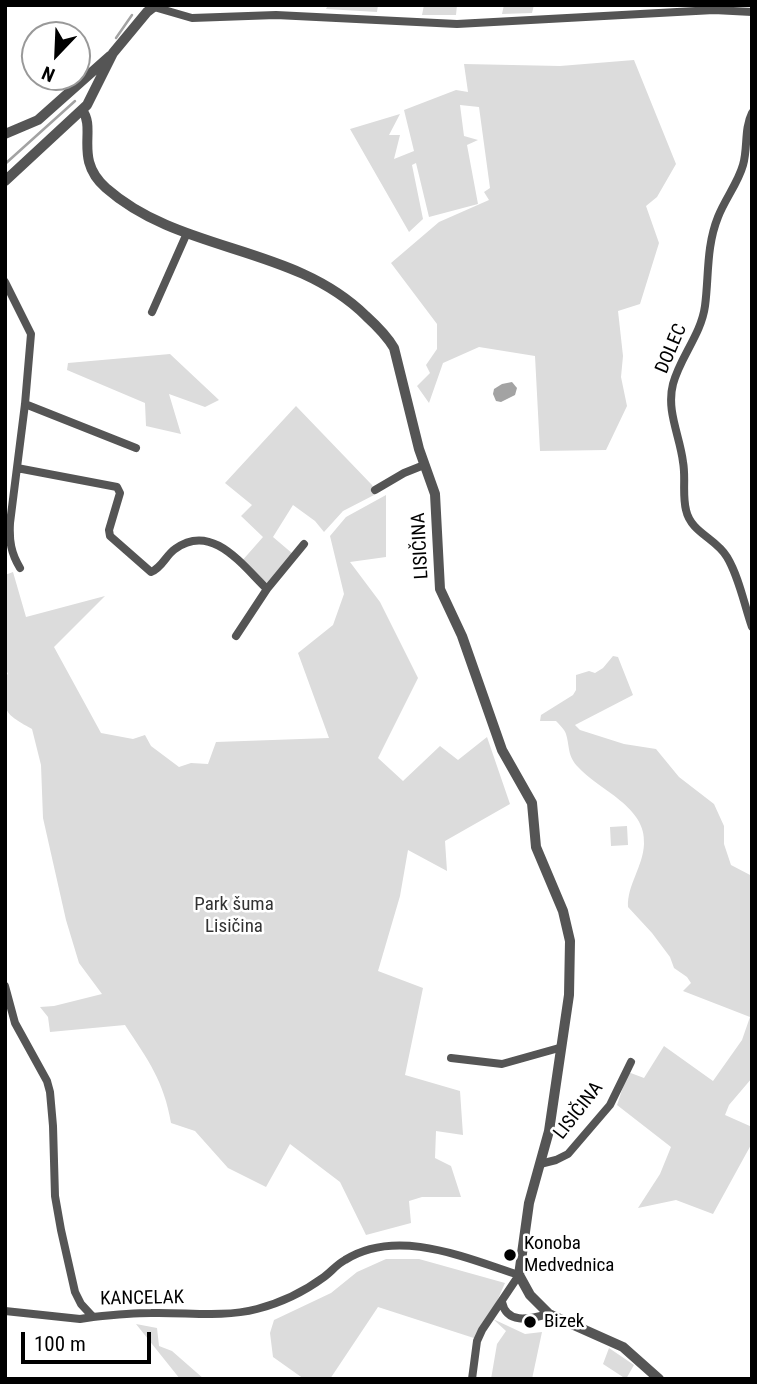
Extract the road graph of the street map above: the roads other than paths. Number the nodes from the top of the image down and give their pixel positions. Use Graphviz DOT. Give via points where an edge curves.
graph roads {
  1 [pos="149,7"];
  2 [pos="752,12"];
  3 [pos="113,53"];
  4 [pos="91,72"];
  5 [pos="70,91"];
  6 [pos="88,91"];
  7 [pos="91,99"];
  8 [pos="82,110"];
  9 [pos="752,113"];
  10 [pos="5,134"];
  11 [pos="5,181"];
  12 [pos="187,233"];
  13 [pos="5,282"];
  14 [pos="152,313"];
  15 [pos="25,404"];
  16 [pos="136,448"];
  17 [pos="424,464"];
  18 [pos="17,468"];
  19 [pos="375,490"];
  20 [pos="304,544"];
  21 [pos="20,568"];
  22 [pos="267,589"];
  23 [pos="752,627"];
  24 [pos="236,636"];
  25 [pos="5,986"];
  26 [pos="559,1048"];
  27 [pos="451,1058"];
  28 [pos="631,1062"];
  29 [pos="540,1164"];
  30 [pos="519,1275"];
  31 [pos="502,1302"];
  32 [pos="5,1311"];
  33 [pos="549,1314"];
  34 [pos="93,1317"];
  35 [pos="472,1379"];
  36 [pos="659,1379"];
  1 -- 2 [label="street" via="192,18 300,16 457,24"];
  1 -- 3 [label="street"];
  3 -- 4 [label="street"];
  3 -- 7 [label="street"];
  5 -- 10 [label="street" via="38,120"];
  6 -- 7 [label="street"];
  7 -- 8 [label="street"];
  8 -- 11 [label="street"];
  8 -- 12 [label="street, LISIČINA" via="87,120 88,164 103,186 145,216"];
  9 -- 23 [label="street, DOLEC" via="744,164 712,236 702,320 671,395 683,461 686,513 701,534 726,555"];
  12 -- 14 [label="street"];
  12 -- 17 [label="street, LISIČINA" via="315,278 336,289 369,319 394,348"];
  13 -- 15 [label="street" via="31,334"];
  15 -- 16 [label="street"];
  15 -- 18 [label="street"];
  17 -- 19 [label="street"];
  17 -- 26 [label="street, LISIČINA" via="435,494 440,589 462,636 502,750 532,803 536,847 566,919 571,968"];
  18 -- 21 [label="street" via="9,543"];
  18 -- 22 [label="street" via="117,487 121,493 110,536 151,572 174,549 212,541"];
  20 -- 22 [label="street"];
  22 -- 24 [label="street"];
  25 -- 34 [label="street, KANCELAK" via="15,1023 50,1092 61,1230 75,1292"];
  26 -- 27 [label="street" via="502,1064"];
  26 -- 29 [label="street, LISIČINA" via="549,1131"];
  28 -- 29 [label="street, LISIČINA" via="610,1105 568,1154"];
  29 -- 30 [label="street, LISIČINA" via="529,1203"];
  30 -- 31 [label="street, LISIČINA"];
  30 -- 33 [label="street"];
  30 -- 34 [label="street, KANCELAK" via="428,1249 388,1245 359,1252 301,1291 258,1309"];
  31 -- 33 [label="street" via="513,1317"];
  31 -- 35 [label="street, LISIČINA" via="477,1341"];
  32 -- 34 [label="street"];
  33 -- 36 [label="street" via="623,1347"];
}
